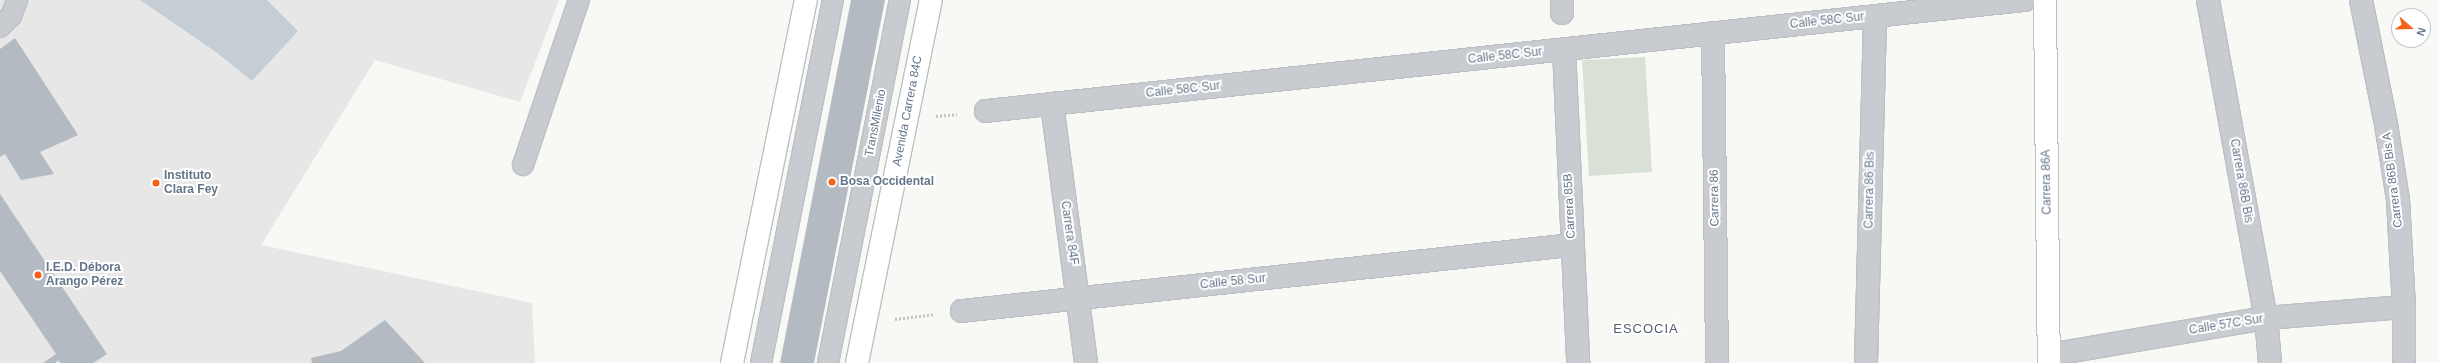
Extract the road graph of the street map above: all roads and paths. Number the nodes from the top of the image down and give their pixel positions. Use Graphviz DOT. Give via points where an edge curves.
graph roads {
  1 [pos="18,0"];
  2 [pos="578,0"];
  3 [pos="806,0"];
  4 [pos="833,0"];
  5 [pos="900,0"];
  6 [pos="931,0"];
  7 [pos="2024,0"];
  8 [pos="2045,0"];
  9 [pos="2208,0"];
  10 [pos="2361,0"];
  11 [pos="1875,16"];
  12 [pos="0,27"];
  13 [pos="1713,33"];
  14 [pos="1564,50"];
  15 [pos="1052,104"];
  16 [pos="986,111"];
  17 [pos="524,165"];
  18 [pos="1572,245"];
  19 [pos="1078,299"];
  20 [pos="2404,307"];
  21 [pos="962,312"];
  22 [pos="2266,318"];
  23 [pos="893,319"];
  24 [pos="2049,359"];
  25 [pos="732,363"];
  26 [pos="761,363"];
  27 [pos="828,363"];
  28 [pos="857,363"];
  29 [pos="1086,363"];
  30 [pos="1578,363"];
  31 [pos="1718,363"];
  32 [pos="1866,363"];
  33 [pos="2270,363"];
  34 [pos="2404,363"];
  1 -- 12 [label="lane" via="11,16"];
  2 -- 17 [label="lane"];
  3 -- 25 [label="main road"];
  4 -- 26 [label="lane"];
  5 -- 27 [label="lane, TransMilenio"];
  6 -- 28 [label="main road, Avenida Carrera 84C"];
  7 -- 11 [label="street, Calle 58C Sur"];
  8 -- 24 [label="main road, Carrera 86A"];
  9 -- 22 [label="street, Carrera 86B Bis"];
  10 -- 20 [label="street, Carrera 86B Bis A" via="2386,124 2398,200"];
  11 -- 13 [label="street, Calle 58C Sur"];
  11 -- 32 [label="street, Carrera 86 Bis"];
  13 -- 14 [label="street, Calle 58C Sur"];
  13 -- 31 [label="street, Carrera 86"];
  14 -- 15 [label="street, Calle 58C Sur"];
  14 -- 18 [label="street, Carrera 85B"];
  15 -- 16 [label="street, Calle 58C Sur"];
  15 -- 19 [label="street, Carrera 84F"];
  18 -- 19 [label="street, Calle 58 Sur"];
  18 -- 30 [label="street, Carrera 85B"];
  19 -- 21 [label="street, Calle 58 Sur"];
  19 -- 29 [label="street, Carrera 84F"];
  20 -- 22 [label="street, Calle 57C Sur"];
  20 -- 34 [label="street, Carrera 86B Bis A"];
  21 -- 23 [label="path"];
  22 -- 24 [label="street, Calle 57C Sur"];
  22 -- 33 [label="street, Carrera 86B Bis"];
}
